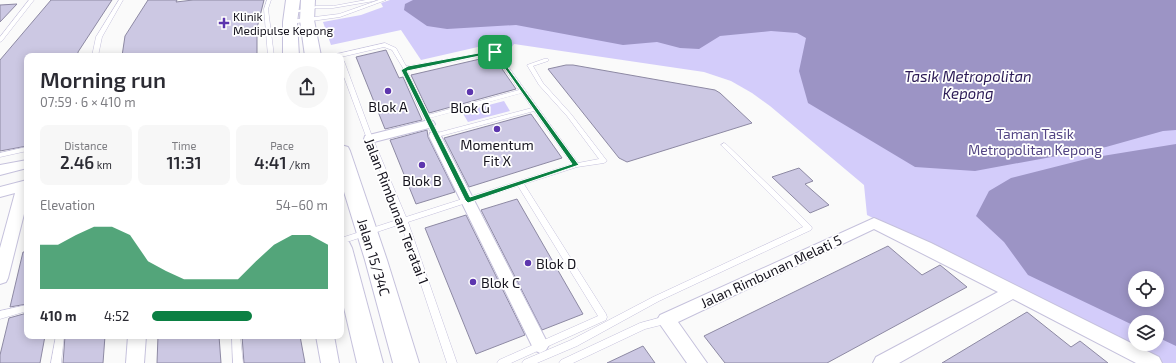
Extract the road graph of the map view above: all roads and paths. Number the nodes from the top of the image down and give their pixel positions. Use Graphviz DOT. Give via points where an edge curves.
graph roads {
  1 [pos="32,0"];
  2 [pos="121,0"];
  3 [pos="270,0"];
  4 [pos="374,0"];
  5 [pos="384,0"];
  6 [pos="307,10"];
  7 [pos="291,12"];
  8 [pos="0,40"];
  9 [pos="96,53"];
  10 [pos="271,53"];
  11 [pos="291,53"];
  12 [pos="313,53"];
  13 [pos="344,56"];
  14 [pos="546,60"];
  15 [pos="344,68"];
  16 [pos="408,68"];
  17 [pos="523,91"];
  18 [pos="536,109"];
  19 [pos="430,126"];
  20 [pos="370,139"];
  21 [pos="724,145"];
  22 [pos="24,150"];
  23 [pos="0,155"];
  24 [pos="344,160"];
  25 [pos="24,165"];
  26 [pos="576,165"];
  27 [pos="0,170"];
  28 [pos="520,184"];
  29 [pos="24,186"];
  30 [pos="0,192"];
  31 [pos="24,192"];
  32 [pos="468,200"];
  33 [pos="404,221"];
  34 [pos="367,233"];
  35 [pos="344,240"];
  36 [pos="344,260"];
  37 [pos="0,278"];
  38 [pos="1012,292"];
  39 [pos="24,309"];
  40 [pos="0,316"];
  41 [pos="666,320"];
  42 [pos="60,339"];
  43 [pos="137,339"];
  44 [pos="236,339"];
  45 [pos="326,339"];
  46 [pos="540,345"];
  47 [pos="56,363"];
  48 [pos="135,363"];
  49 [pos="238,363"];
  50 [pos="330,363"];
  51 [pos="370,363"];
  52 [pos="406,363"];
  53 [pos="452,363"];
  54 [pos="502,363"];
  55 [pos="527,363"];
  56 [pos="564,363"];
  57 [pos="698,363"];
  58 [pos="882,363"];
  59 [pos="1152,363"];
  1 -- 8 [label="lane"];
  2 -- 9 [label="lane" via="99,37"];
  3 -- 10 [label="lane" via="266,9"];
  4 -- 6 [label="lane"];
  5 -- 6 [label="lane" via="340,15"];
  6 -- 7 [label="lane"];
  6 -- 7 [label="lane"];
  6 -- 12 [label="street"];
  7 -- 11 [label="street"];
  13 -- 16 [label="lane" via="384,45 394,48 404,67"];
  14 -- 26 [label="lane" via="530,65 541,84 569,115 604,161"];
  15 -- 20 [label="lane, Jalan Rimbunan Teratai 1"];
  16 -- 17 [label="lane" via="495,52"];
  16 -- 19 [label="lane" via="404,70"];
  17 -- 18 [label="lane"];
  17 -- 19 [label="lane"];
  18 -- 19 [label="lane"];
  18 -- 26 [label="lane"];
  19 -- 20 [label="street"];
  19 -- 32 [label="street"];
  20 -- 33 [label="lane, Jalan Rimbunan Teratai 1"];
  21 -- 55 [label="lane" via="808,228 656,299 574,343"];
  22 -- 23 [label="lane"];
  24 -- 34 [label="street, Jalan 15/34C"];
  25 -- 27 [label="street"];
  26 -- 28 [label="lane"];
  28 -- 32 [label="lane"];
  28 -- 46 [label="lane" via="603,317"];
  29 -- 30 [label="street"];
  31 -- 37 [label="street"];
  32 -- 33 [label="lane"];
  32 -- 46 [label="street"];
  33 -- 34 [label="lane"];
  33 -- 53 [label="lane, Jalan Rimbunan Teratai 1"];
  34 -- 35 [label="lane"];
  34 -- 52 [label="street, Jalan 15/34C"];
  36 -- 51 [label="street, Jalan 15/34C"];
  38 -- 41 [label="street, Jalan Rimbunan Melati 5" via="872,224"];
  38 -- 58 [label="street"];
  38 -- 59 [label="street"];
  39 -- 40 [label="lane"];
  41 -- 56 [label="lane" via="643,326"];
  41 -- 57 [label="street"];
  42 -- 47 [label="lane"];
  43 -- 48 [label="street"];
  44 -- 49 [label="lane"];
  45 -- 50 [label="street"];
  46 -- 54 [label="lane"];
}
